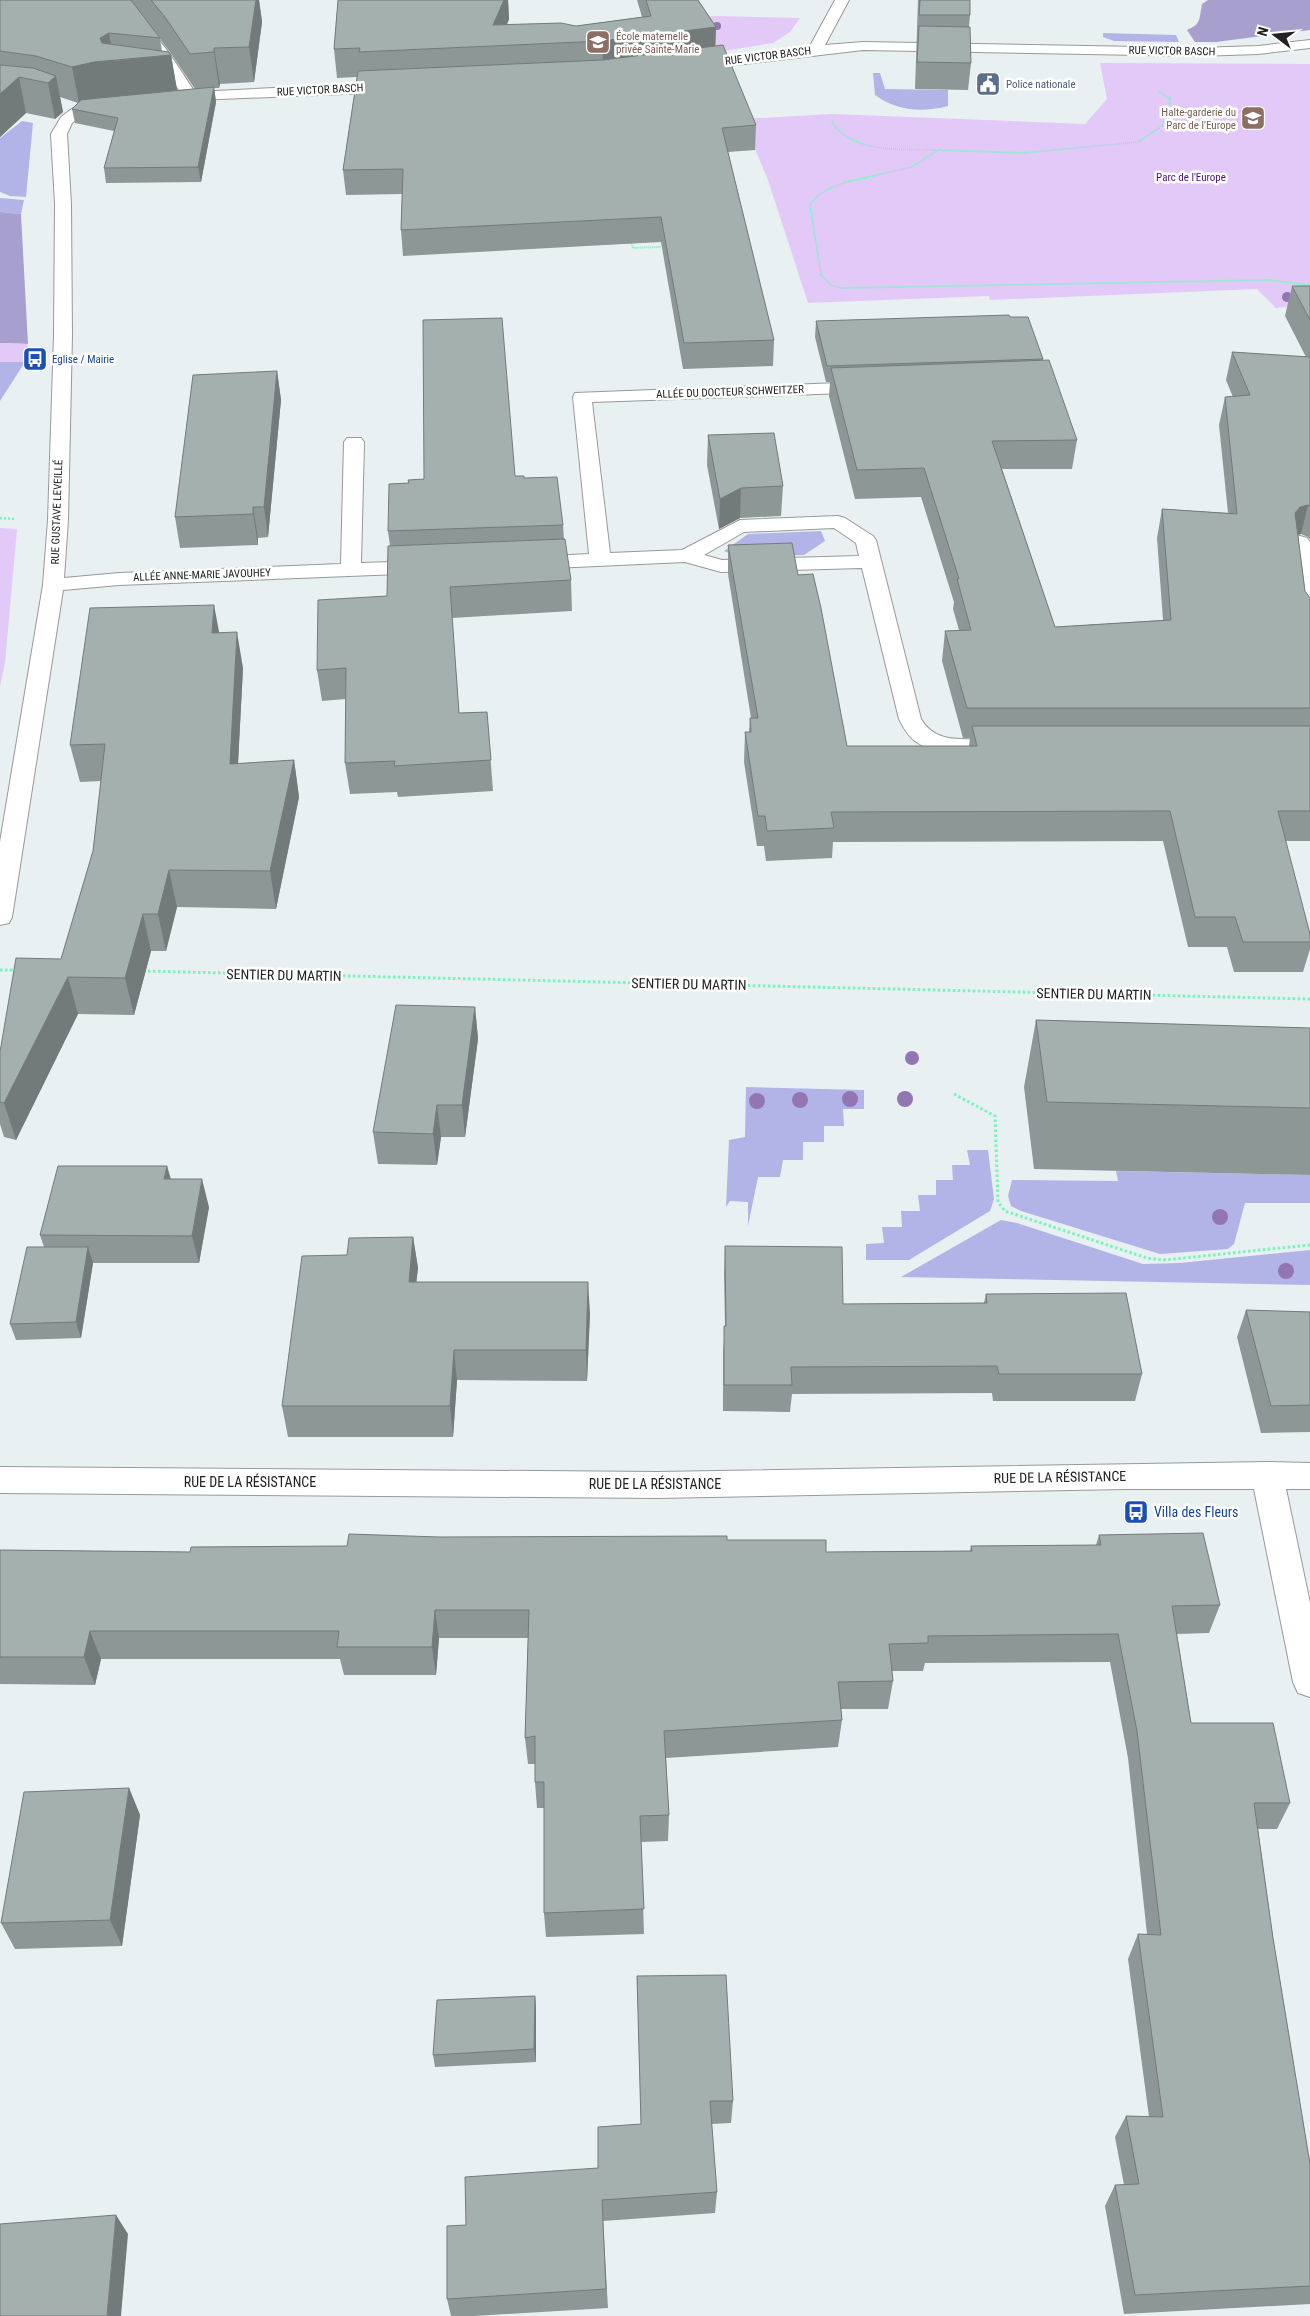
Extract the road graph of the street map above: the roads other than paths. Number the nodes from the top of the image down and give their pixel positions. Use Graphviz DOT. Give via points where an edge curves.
graph roads {
  1 [pos="97,0"];
  2 [pos="842,0"];
  3 [pos="1310,44"];
  4 [pos="815,50"];
  5 [pos="682,67"];
  6 [pos="159,80"];
  7 [pos="181,82"];
  8 [pos="406,86"];
  9 [pos="190,96"];
  10 [pos="162,100"];
  11 [pos="127,103"];
  12 [pos="886,387"];
  13 [pos="354,442"];
  14 [pos="1300,542"];
  15 [pos="686,556"];
  16 [pos="600,560"];
  17 [pos="871,562"];
  18 [pos="510,564"];
  19 [pos="441,566"];
  20 [pos="351,570"];
  21 [pos="53,585"];
  22 [pos="1310,620"];
  23 [pos="1012,747"];
  24 [pos="6,845"];
  25 [pos="0,917"];
  26 [pos="1267,1475"];
  27 [pos="1310,1476"];
  28 [pos="0,1480"];
  29 [pos="1310,1682"];
  1 -- 7 [label="street" via="141,27"];
  2 -- 4 [label="street"];
  3 -- 4 [label="street, RUE VICTOR BASCH" via="1198,52 863,46"];
  4 -- 5 [label="street, RUE VICTOR BASCH"];
  6 -- 7 [label="street"];
  7 -- 9 [label="street"];
  8 -- 9 [label="street, RUE VICTOR BASCH"];
  9 -- 10 [label="street, RUE VICTOR BASCH"];
  11 -- 21 [label="street, RUE GUSTAVE LEVEILLÉ" via="70,107 59,134 63,204 63,335"];
  12 -- 16 [label="street, ALLÉE DU DOCTEUR SCHWEITZER" via="582,397"];
  13 -- 20 [label="street"];
  14 -- 22 [label="street"];
  15 -- 16 [label="street"];
  15 -- 17 [label="street" via="721,566"];
  15 -- 17 [label="street" via="740,526 838,522 866,540"];
  16 -- 18 [label="street"];
  17 -- 23 [label="street" via="914,731 926,740 943,745"];
  19 -- 20 [label="street, ALLÉE ANNE-MARIE JAVOUHEY"];
  20 -- 21 [label="street, ALLÉE ANNE-MARIE JAVOUHEY" via="119,578"];
  21 -- 24 [label="street, RUE GUSTAVE LEVEILLÉ"];
  24 -- 25 [label="street, RUE GUSTAVE LEVEILLÉ"];
  26 -- 27 [label="street, RUE DE LA RÉSISTANCE"];
  26 -- 28 [label="street, RUE DE LA RÉSISTANCE" via="657,1485"];
  26 -- 29 [label="street"];
}
